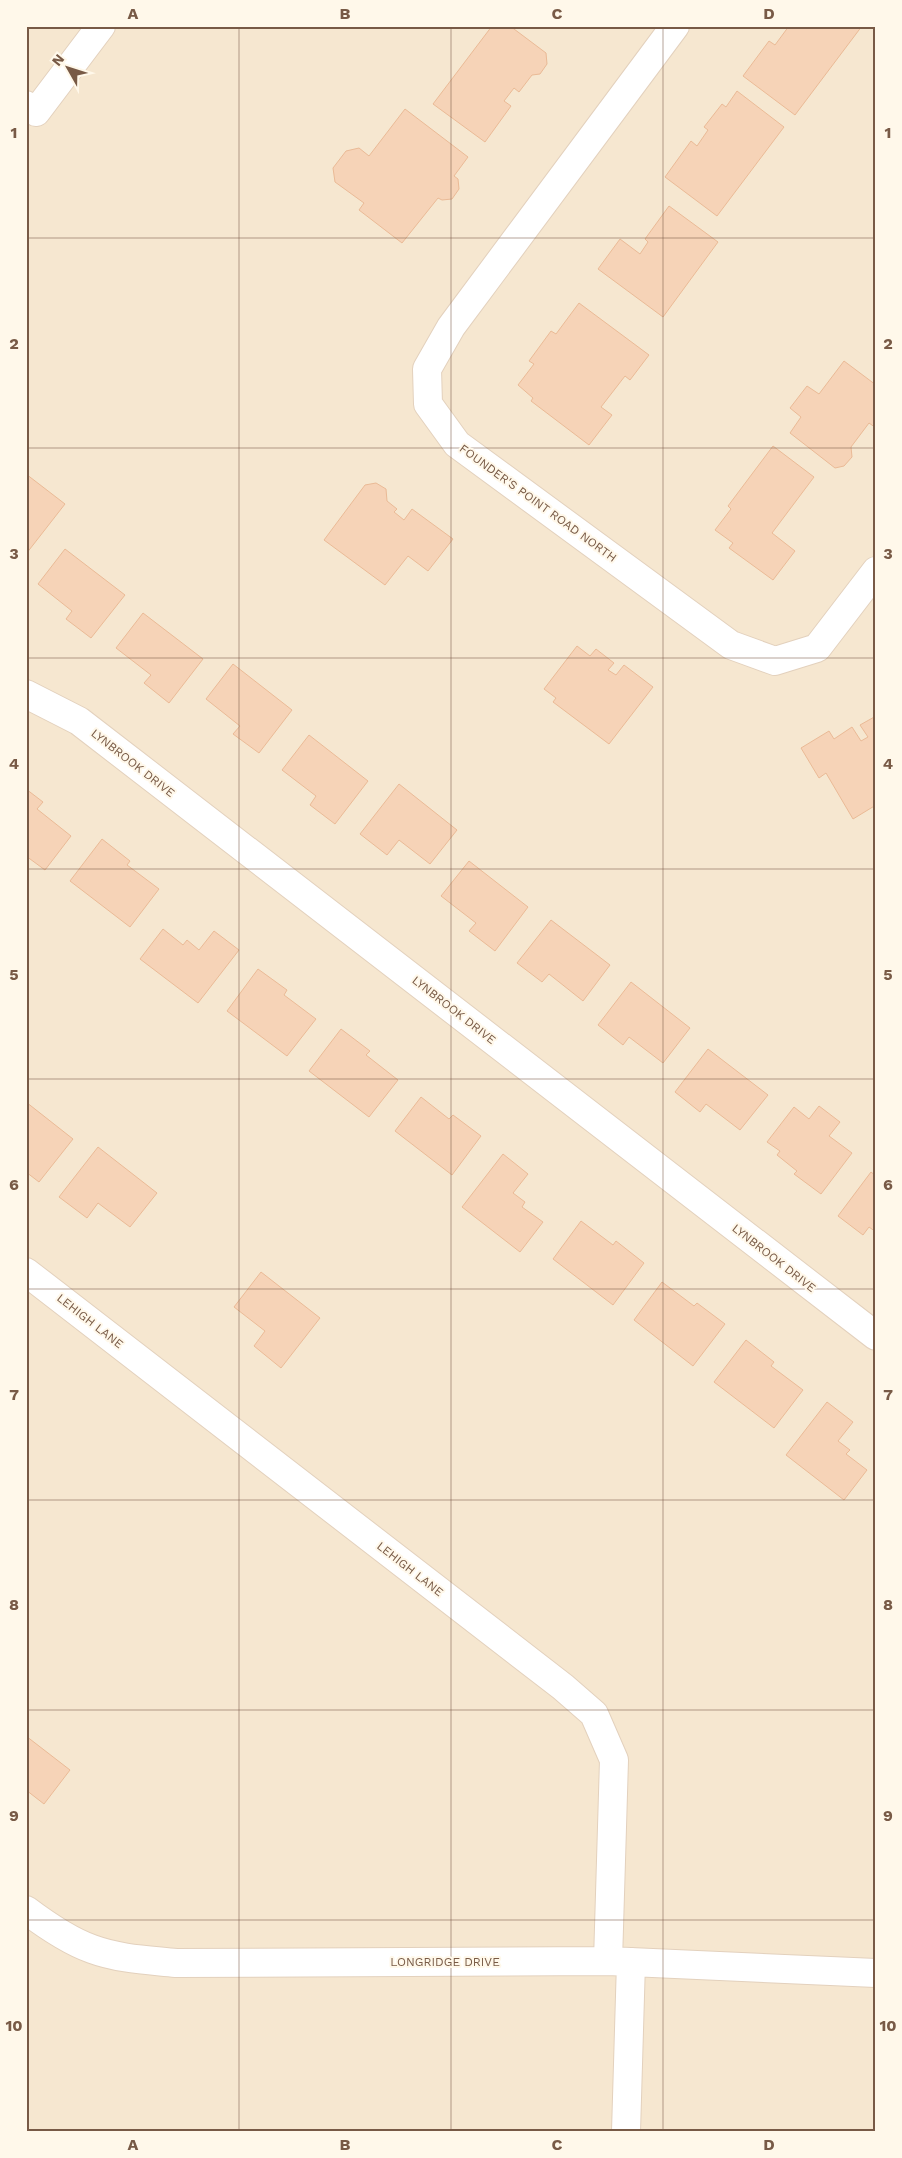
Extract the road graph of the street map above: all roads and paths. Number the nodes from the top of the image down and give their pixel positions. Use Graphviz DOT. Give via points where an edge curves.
graph roads {
  1 [pos="101,26"];
  2 [pos="675,26"];
  3 [pos="31,109"];
  4 [pos="876,571"];
  5 [pos="26,694"];
  6 [pos="26,1272"];
  7 [pos="876,1336"];
  8 [pos="26,1910"];
  9 [pos="619,1961"];
  10 [pos="876,1973"];
  11 [pos="626,2132"];
  1 -- 3 [label="street"];
  2 -- 4 [label="street, FOUNDER'S POINT ROAD NORTH" via="451,327 427,369 428,404 457,444 731,645 775,661 817,648"];
  5 -- 7 [label="street, LYNBROOK DRIVE" via="79,721"];
  6 -- 9 [label="street, LEHIGH LANE" via="594,1714 614,1760"];
  8 -- 9 [label="street, LONGRIDGE DRIVE" via="44,1924 92,1949 124,1958 176,1963"];
  9 -- 10 [label="street, LONGRIDGE DRIVE"];
  9 -- 11 [label="street, LEHIGH LANE"];
}
